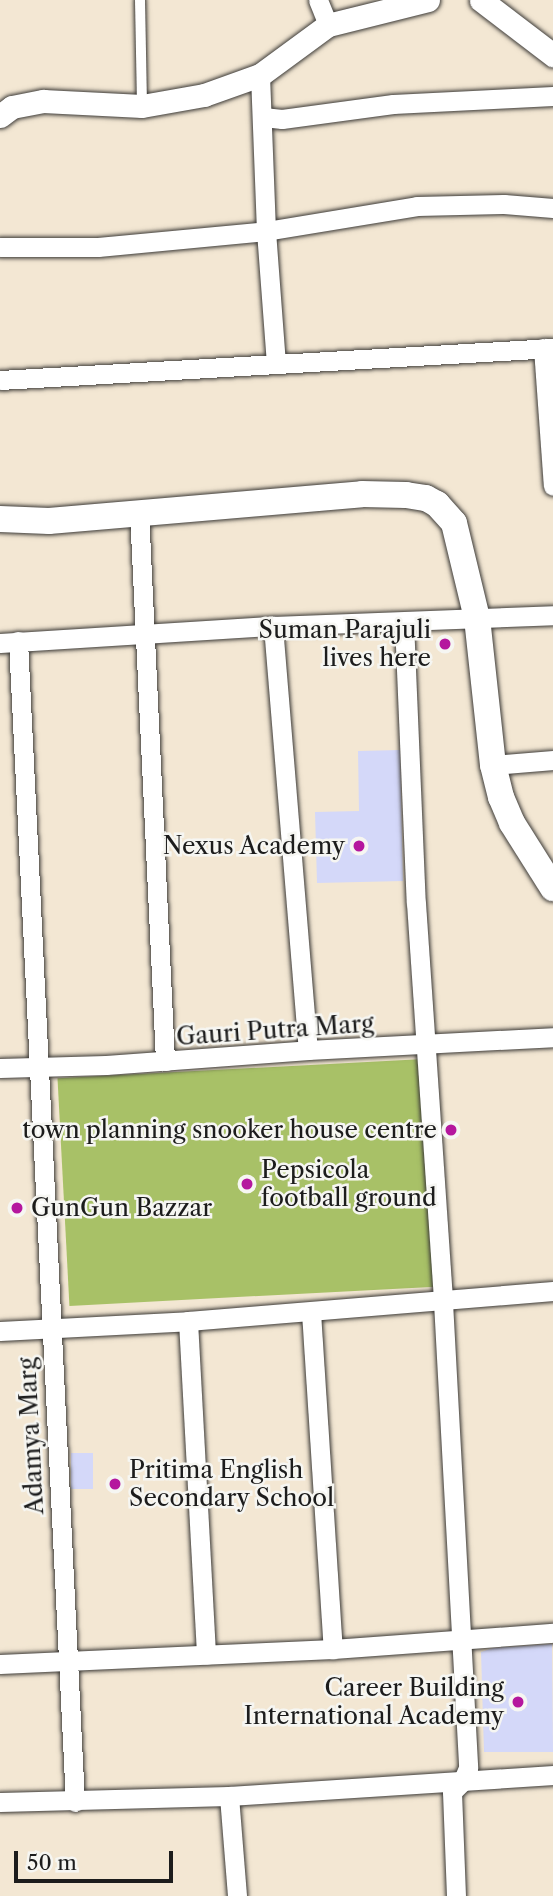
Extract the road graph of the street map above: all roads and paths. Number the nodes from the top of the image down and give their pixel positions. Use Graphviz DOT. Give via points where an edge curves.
graph roads {
  1 [pos="139,0"];
  2 [pos="318,0"];
  3 [pos="428,0"];
  4 [pos="484,0"];
  5 [pos="328,25"];
  6 [pos="553,55"];
  7 [pos="260,75"];
  8 [pos="553,96"];
  9 [pos="142,106"];
  10 [pos="0,116"];
  11 [pos="263,117"];
  12 [pos="553,208"];
  13 [pos="266,231"];
  14 [pos="0,247"];
  15 [pos="548,348"];
  16 [pos="276,364"];
  17 [pos="0,380"];
  18 [pos="553,486"];
  19 [pos="139,511"];
  20 [pos="0,519"];
  21 [pos="553,615"];
  22 [pos="477,618"];
  23 [pos="404,621"];
  24 [pos="273,626"];
  25 [pos="144,634"];
  26 [pos="9,642"];
  27 [pos="553,760"];
  28 [pos="493,765"];
  29 [pos="553,888"];
  30 [pos="553,1037"];
  31 [pos="427,1046"];
  32 [pos="308,1050"];
  33 [pos="165,1061"];
  34 [pos="0,1068"];
  35 [pos="36,1068"];
  36 [pos="553,1291"];
  37 [pos="443,1302"];
  38 [pos="311,1312"];
  39 [pos="188,1321"];
  40 [pos="50,1328"];
  41 [pos="0,1331"];
  42 [pos="553,1633"];
  43 [pos="462,1639"];
  44 [pos="333,1649"];
  45 [pos="206,1655"];
  46 [pos="68,1661"];
  47 [pos="0,1664"];
  48 [pos="553,1775"];
  49 [pos="462,1782"];
  50 [pos="229,1796"];
  51 [pos="0,1802"];
  52 [pos="75,1802"];
  53 [pos="237,1896"];
  54 [pos="456,1896"];
  1 -- 9 [label="lane"];
  2 -- 5 [label="street"];
  3 -- 5 [label="street"];
  4 -- 6 [label="street"];
  5 -- 7 [label="street"];
  7 -- 9 [label="street" via="204,95"];
  7 -- 11 [label="street"];
  8 -- 11 [label="street" via="393,104 282,119"];
  9 -- 10 [label="street" via="43,101 12,107"];
  11 -- 13 [label="street"];
  12 -- 13 [label="street" via="417,206"];
  13 -- 14 [label="street" via="98,247"];
  13 -- 16 [label="street"];
  15 -- 16 [label="street"];
  15 -- 18 [label="street"];
  16 -- 17 [label="street"];
  19 -- 20 [label="main road" via="49,521"];
  19 -- 22 [label="main road" via="362,494 426,498 447,512 454,523"];
  19 -- 25 [label="street"];
  21 -- 22 [label="street"];
  22 -- 23 [label="street"];
  22 -- 28 [label="main road"];
  23 -- 24 [label="street"];
  23 -- 31 [label="street"];
  24 -- 25 [label="street"];
  24 -- 32 [label="street"];
  25 -- 26 [label="street"];
  25 -- 33 [label="street"];
  26 -- 35 [label="street, Adamya Marg"];
  27 -- 28 [label="street"];
  28 -- 29 [label="main road" via="512,823"];
  30 -- 31 [label="street, Gauri Putra Marg"];
  31 -- 32 [label="street, Gauri Putra Marg"];
  31 -- 37 [label="street"];
  32 -- 33 [label="street, Gauri Putra Marg"];
  33 -- 35 [label="street, Gauri Putra Marg"];
  34 -- 35 [label="street, Gauri Putra Marg"];
  35 -- 40 [label="street, Adamya Marg"];
  36 -- 37 [label="street"];
  37 -- 38 [label="street"];
  37 -- 43 [label="street"];
  38 -- 39 [label="street"];
  38 -- 44 [label="street"];
  39 -- 40 [label="street"];
  39 -- 45 [label="street"];
  40 -- 41 [label="street"];
  40 -- 46 [label="street, Adamya Marg"];
  42 -- 43 [label="street"];
  43 -- 44 [label="street"];
  43 -- 49 [label="street" via="468,1768"];
  44 -- 45 [label="street"];
  45 -- 46 [label="street"];
  46 -- 47 [label="street"];
  46 -- 52 [label="street, Adamya Marg"];
  48 -- 49 [label="street"];
  49 -- 50 [label="street"];
  49 -- 54 [label="street" via="452,1792"];
  50 -- 52 [label="street"];
  50 -- 53 [label="street"];
  51 -- 52 [label="street"];
}
